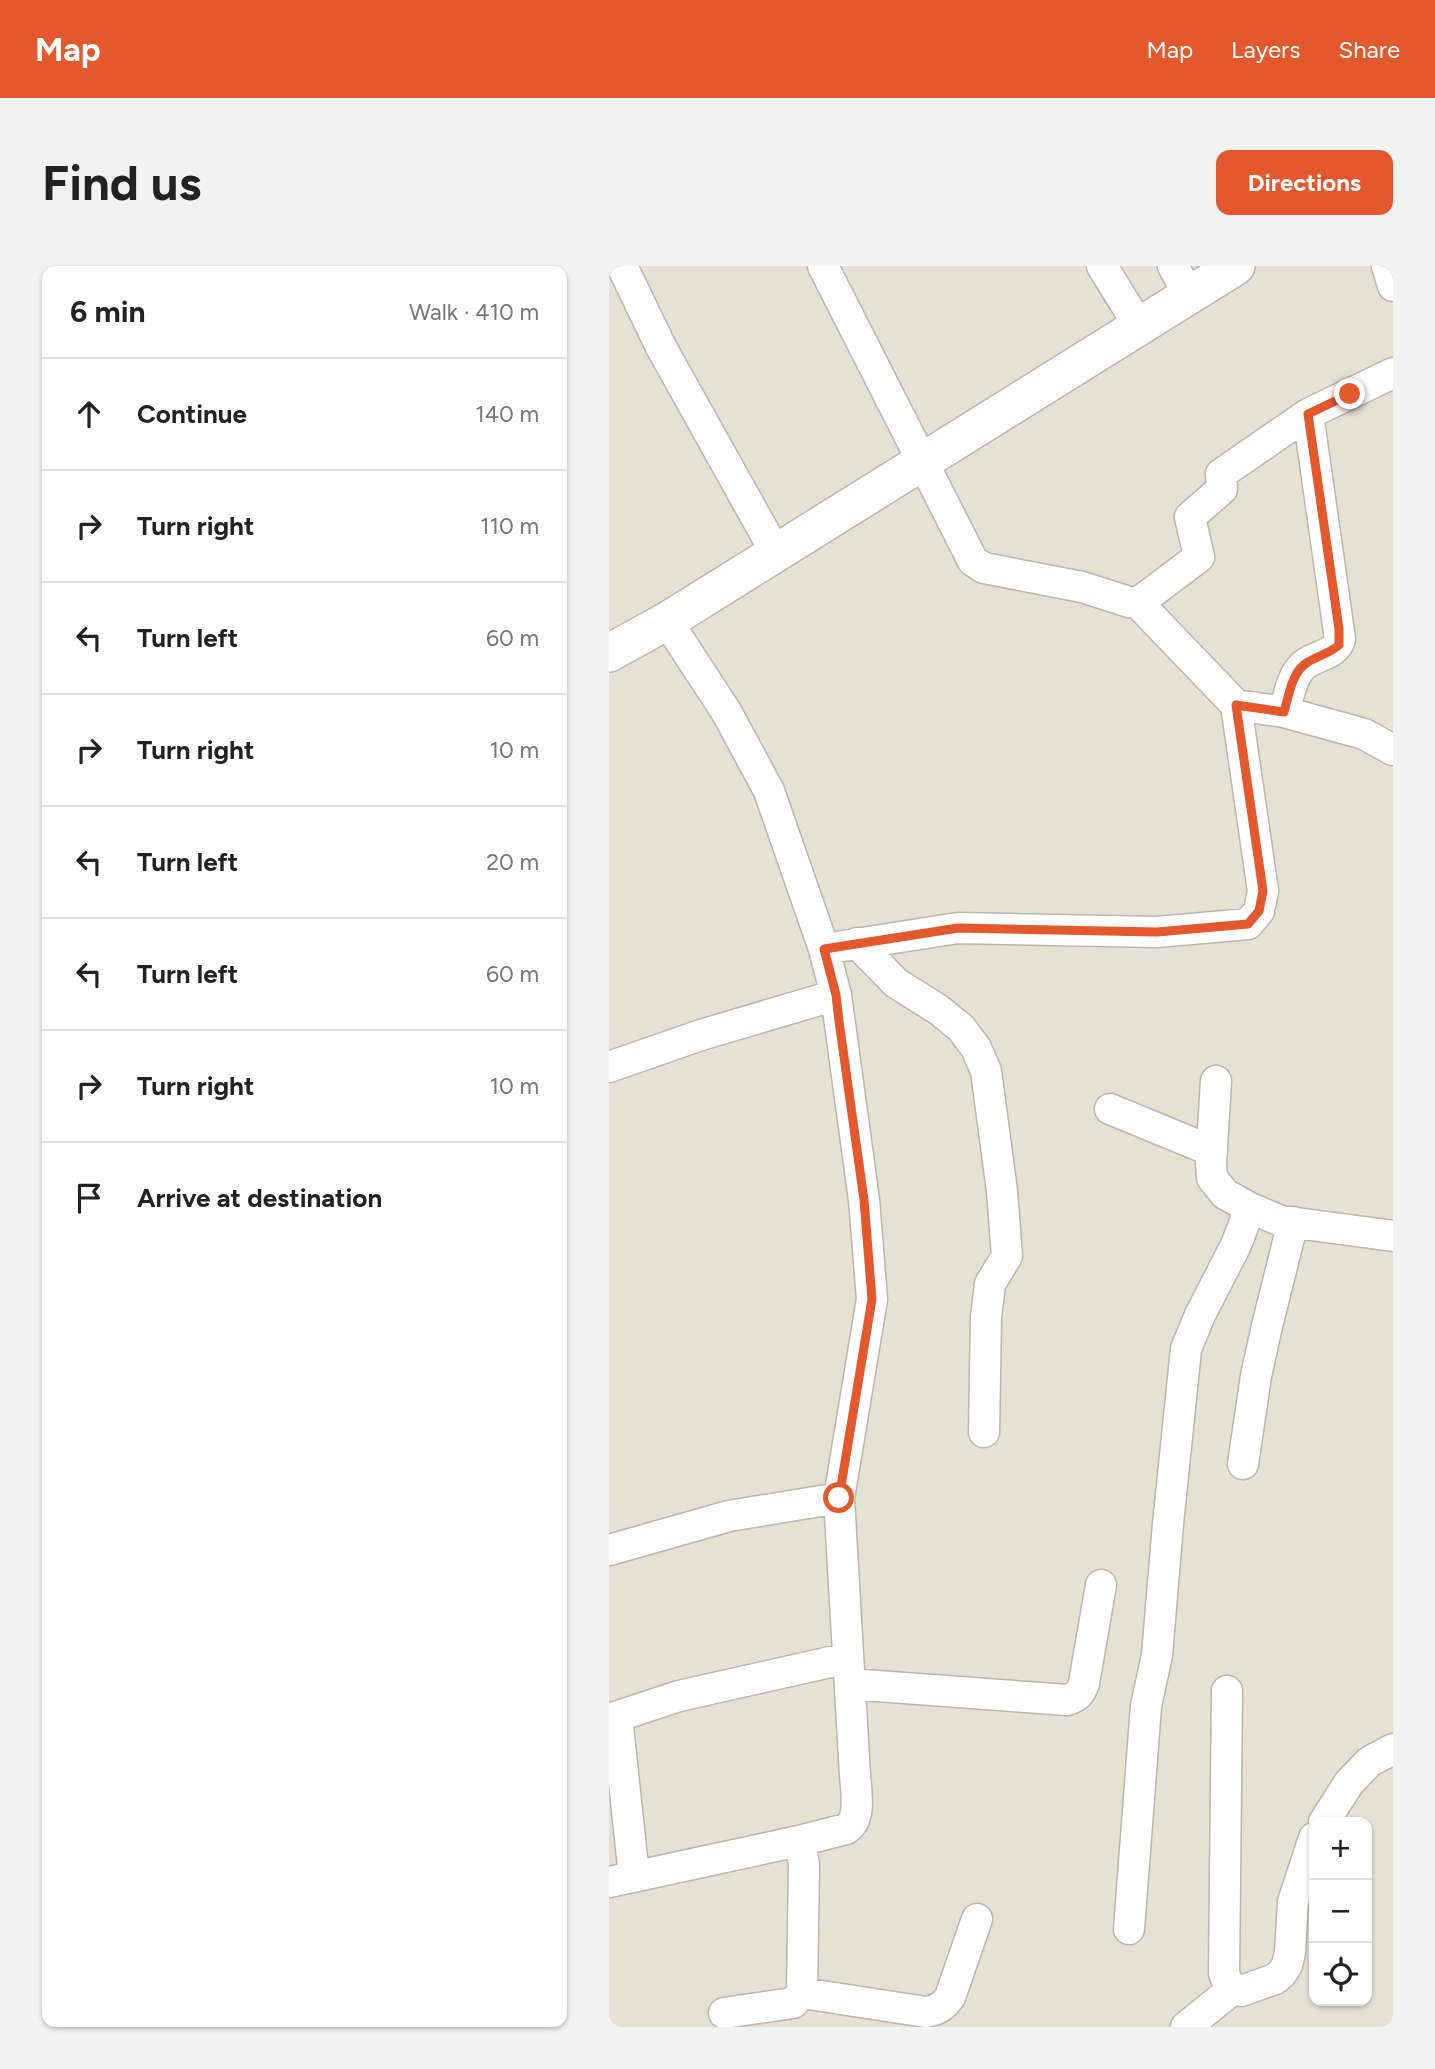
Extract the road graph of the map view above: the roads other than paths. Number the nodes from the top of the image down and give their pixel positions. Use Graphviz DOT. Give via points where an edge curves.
graph roads {
  1 [pos="621,266"];
  2 [pos="823,266"];
  3 [pos="1103,266"];
  4 [pos="1236,266"];
  5 [pos="1387,266"];
  6 [pos="1181,281"];
  7 [pos="1393,286"];
  8 [pos="1139,326"];
  9 [pos="1393,373"];
  10 [pos="1308,414"];
  11 [pos="924,461"];
  12 [pos="776,553"];
  13 [pos="1138,603"];
  14 [pos="667,621"];
  15 [pos="609,653"];
  16 [pos="1236,705"];
  17 [pos="1284,712"];
  18 [pos="1393,750"];
  19 [pos="857,943"];
  20 [pos="824,949"];
  21 [pos="836,995"];
  22 [pos="609,1067"];
  23 [pos="1216,1081"];
  24 [pos="1110,1109"];
  25 [pos="1212,1151"];
  26 [pos="1250,1208"];
  27 [pos="1293,1223"];
  28 [pos="1393,1236"];
  29 [pos="984,1432"];
  30 [pos="1243,1464"];
  31 [pos="839,1498"];
  32 [pos="609,1550"];
  33 [pos="1101,1585"];
  34 [pos="849,1671"];
  35 [pos="1227,1691"];
  36 [pos="613,1718"];
  37 [pos="1393,1749"];
  38 [pos="1327,1817"];
  39 [pos="799,1842"];
  40 [pos="1309,1853"];
  41 [pos="621,1879"];
  42 [pos="977,1919"];
  43 [pos="1129,1930"];
  44 [pos="1233,1989"];
  45 [pos="802,1993"];
  46 [pos="723,2012"];
  47 [pos="1186,2027"];
  1 -- 12 [label="street"];
  2 -- 11 [label="street"];
  3 -- 8 [label="street"];
  4 -- 6 [label="street"];
  5 -- 7 [label="street"];
  6 -- 8 [label="street"];
  8 -- 11 [label="street"];
  9 -- 10 [label="street"];
  10 -- 13 [label="street" via="1221,474 1222,489 1190,517 1199,557"];
  10 -- 17 [label="street" via="1340,639 1334,650 1302,666"];
  11 -- 12 [label="street"];
  11 -- 13 [label="street" via="973,561 984,568"];
  12 -- 14 [label="street"];
  13 -- 16 [label="street"];
  14 -- 15 [label="street"];
  14 -- 20 [label="street" via="727,713 769,791"];
  16 -- 17 [label="street"];
  16 -- 19 [label="street" via="1263,891 1259,911 1248,924 1157,932 958,928"];
  17 -- 18 [label="street" via="1364,734"];
  19 -- 20 [label="street"];
  19 -- 29 [label="street" via="897,982 961,1028 986,1071 1007,1256 990,1284"];
  20 -- 21 [label="street"];
  21 -- 22 [label="street"];
  21 -- 31 [label="street" via="864,1200 872,1299"];
  23 -- 25 [label="street"];
  24 -- 25 [label="street"];
  25 -- 26 [label="street" via="1213,1178 1225,1194"];
  26 -- 27 [label="street"];
  26 -- 43 [label="street" via="1186,1349 1157,1655 1146,1706"];
  27 -- 28 [label="street"];
  27 -- 30 [label="street" via="1259,1364"];
  31 -- 32 [label="street" via="729,1516"];
  31 -- 34 [label="street"];
  33 -- 34 [label="street" via="1084,1684 1067,1700"];
  34 -- 36 [label="street" via="679,1696"];
  34 -- 39 [label="street" via="855,1819 851,1827"];
  35 -- 44 [label="street" via="1224,1973"];
  36 -- 41 [label="street"];
  37 -- 38 [label="street" via="1369,1762"];
  39 -- 41 [label="street"];
  39 -- 45 [label="street" via="804,1864"];
  40 -- 44 [label="street" via="1293,1902 1287,1965 1275,1979 1241,1991"];
  42 -- 45 [label="street" via="950,1997 935,2010"];
  44 -- 47 [label="street"];
  45 -- 46 [label="street" via="793,2003"];
}
